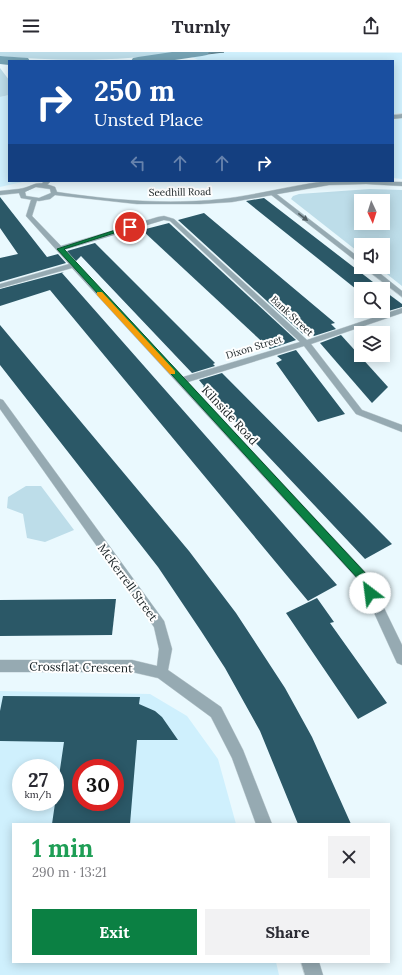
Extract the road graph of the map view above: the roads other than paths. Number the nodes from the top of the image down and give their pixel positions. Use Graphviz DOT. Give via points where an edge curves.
graph roads {
  1 [pos="46,183"];
  2 [pos="402,184"];
  3 [pos="22,191"];
  4 [pos="54,192"];
  5 [pos="0,193"];
  6 [pos="272,193"];
  7 [pos="34,200"];
  8 [pos="60,249"];
  9 [pos="354,257"];
  10 [pos="73,265"];
  11 [pos="375,274"];
  12 [pos="0,286"];
  13 [pos="402,295"];
  14 [pos="402,310"];
  15 [pos="306,343"];
  16 [pos="181,381"];
  17 [pos="0,402"];
  18 [pos="402,429"];
  19 [pos="402,659"];
  20 [pos="0,666"];
  21 [pos="161,673"];
  22 [pos="264,823"];
  23 [pos="310,963"];
  24 [pos="314,975"];
  1 -- 3 [label="street"];
  1 -- 4 [label="street"];
  2 -- 6 [label="street, Seedhill Road" via="331,183"];
  3 -- 5 [label="street"];
  3 -- 7 [label="street" via="23,197"];
  4 -- 6 [label="street, Seedhill Road" via="97,200 162,203 220,201"];
  4 -- 7 [label="street" via="46,198"];
  6 -- 9 [label="street, one-way"];
  7 -- 8 [label="street, Kilnside Road" via="29,216"];
  8 -- 10 [label="street, Kilnside Road"];
  8 -- 15 [label="street, Bank Street" via="164,218 172,220"];
  10 -- 12 [label="street"];
  10 -- 16 [label="street, Kilnside Road"];
  11 -- 13 [label="street"];
  14 -- 15 [label="street, Dixon Street"];
  15 -- 16 [label="street, Dixon Street"];
  15 -- 18 [label="street, Bank Street" via="359,412"];
  16 -- 19 [label="street, Kilnside Road" via="364,579"];
  17 -- 21 [label="street, McKerrell Street" via="160,625 167,655"];
  20 -- 21 [label="street, Crossflat Crescent" via="132,666"];
  21 -- 22 [label="street" via="216,712 238,755"];
  23 -- 24 [label="street"];
}
